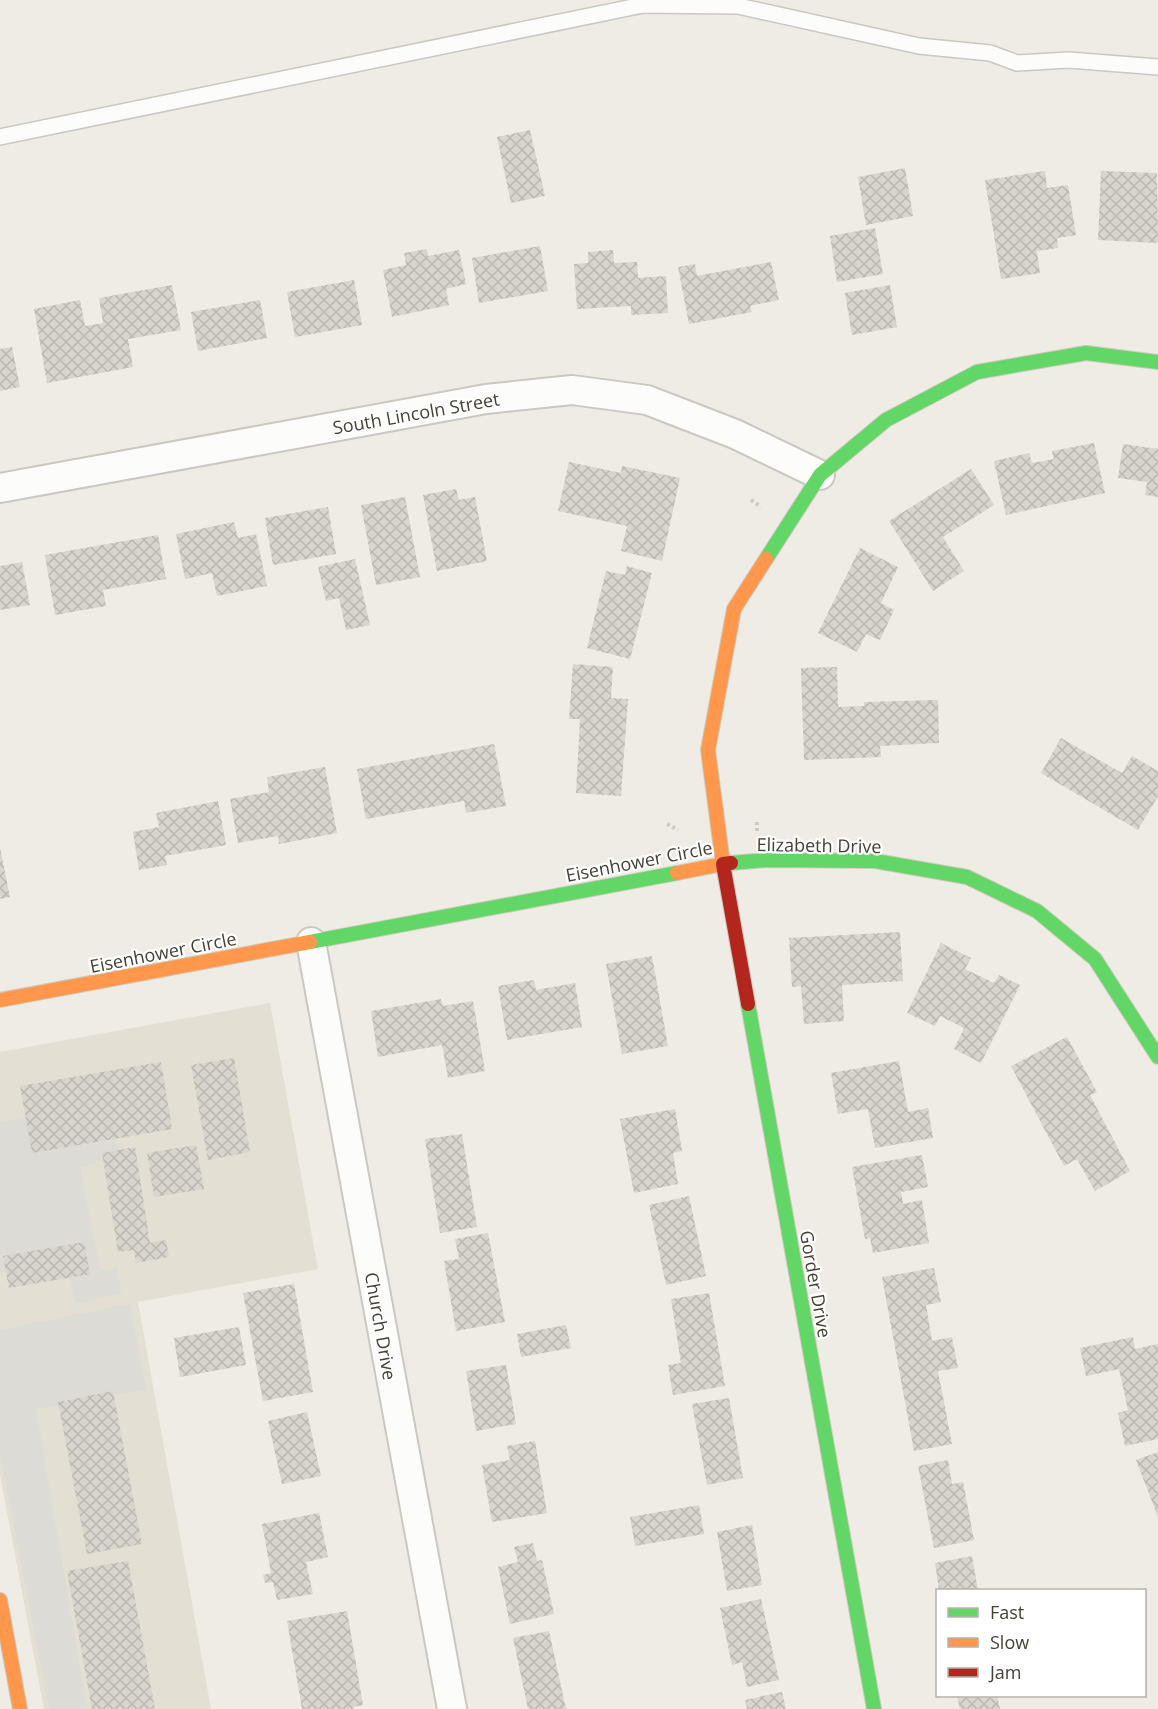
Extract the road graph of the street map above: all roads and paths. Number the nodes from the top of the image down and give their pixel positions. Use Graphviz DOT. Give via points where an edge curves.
graph roads {
  1 [pos="1158,67"];
  2 [pos="0,137"];
  3 [pos="1158,362"];
  4 [pos="820,475"];
  5 [pos="0,488"];
  6 [pos="751,501"];
  7 [pos="761,507"];
  8 [pos="667,824"];
  9 [pos="678,830"];
  10 [pos="723,864"];
  11 [pos="311,942"];
  12 [pos="0,1000"];
  13 [pos="1158,1057"];
  14 [pos="0,1600"];
  15 [pos="20,1709"];
  16 [pos="452,1709"];
  17 [pos="874,1709"];
  1 -- 2 [label="lane" via="1069,60 1017,63 990,53 919,46 738,6 643,5"];
  3 -- 4 [label="street, Eisenhower Circle" via="1086,353 977,372 886,420"];
  4 -- 5 [label="street, South Lincoln Street" via="735,434 648,400 572,390 486,399"];
  4 -- 10 [label="street, Eisenhower Circle" via="734,609 708,750"];
  6 -- 7 [label="path"];
  8 -- 9 [label="path"];
  10 -- 11 [label="street, Eisenhower Circle"];
  10 -- 13 [label="street, Elizabeth Drive" via="767,860 875,861 967,877 1037,911 1095,959"];
  10 -- 17 [label="street, Gorder Drive"];
  11 -- 12 [label="street, Eisenhower Circle"];
  11 -- 16 [label="street, Church Drive"];
  14 -- 15 [label="street"];
}
